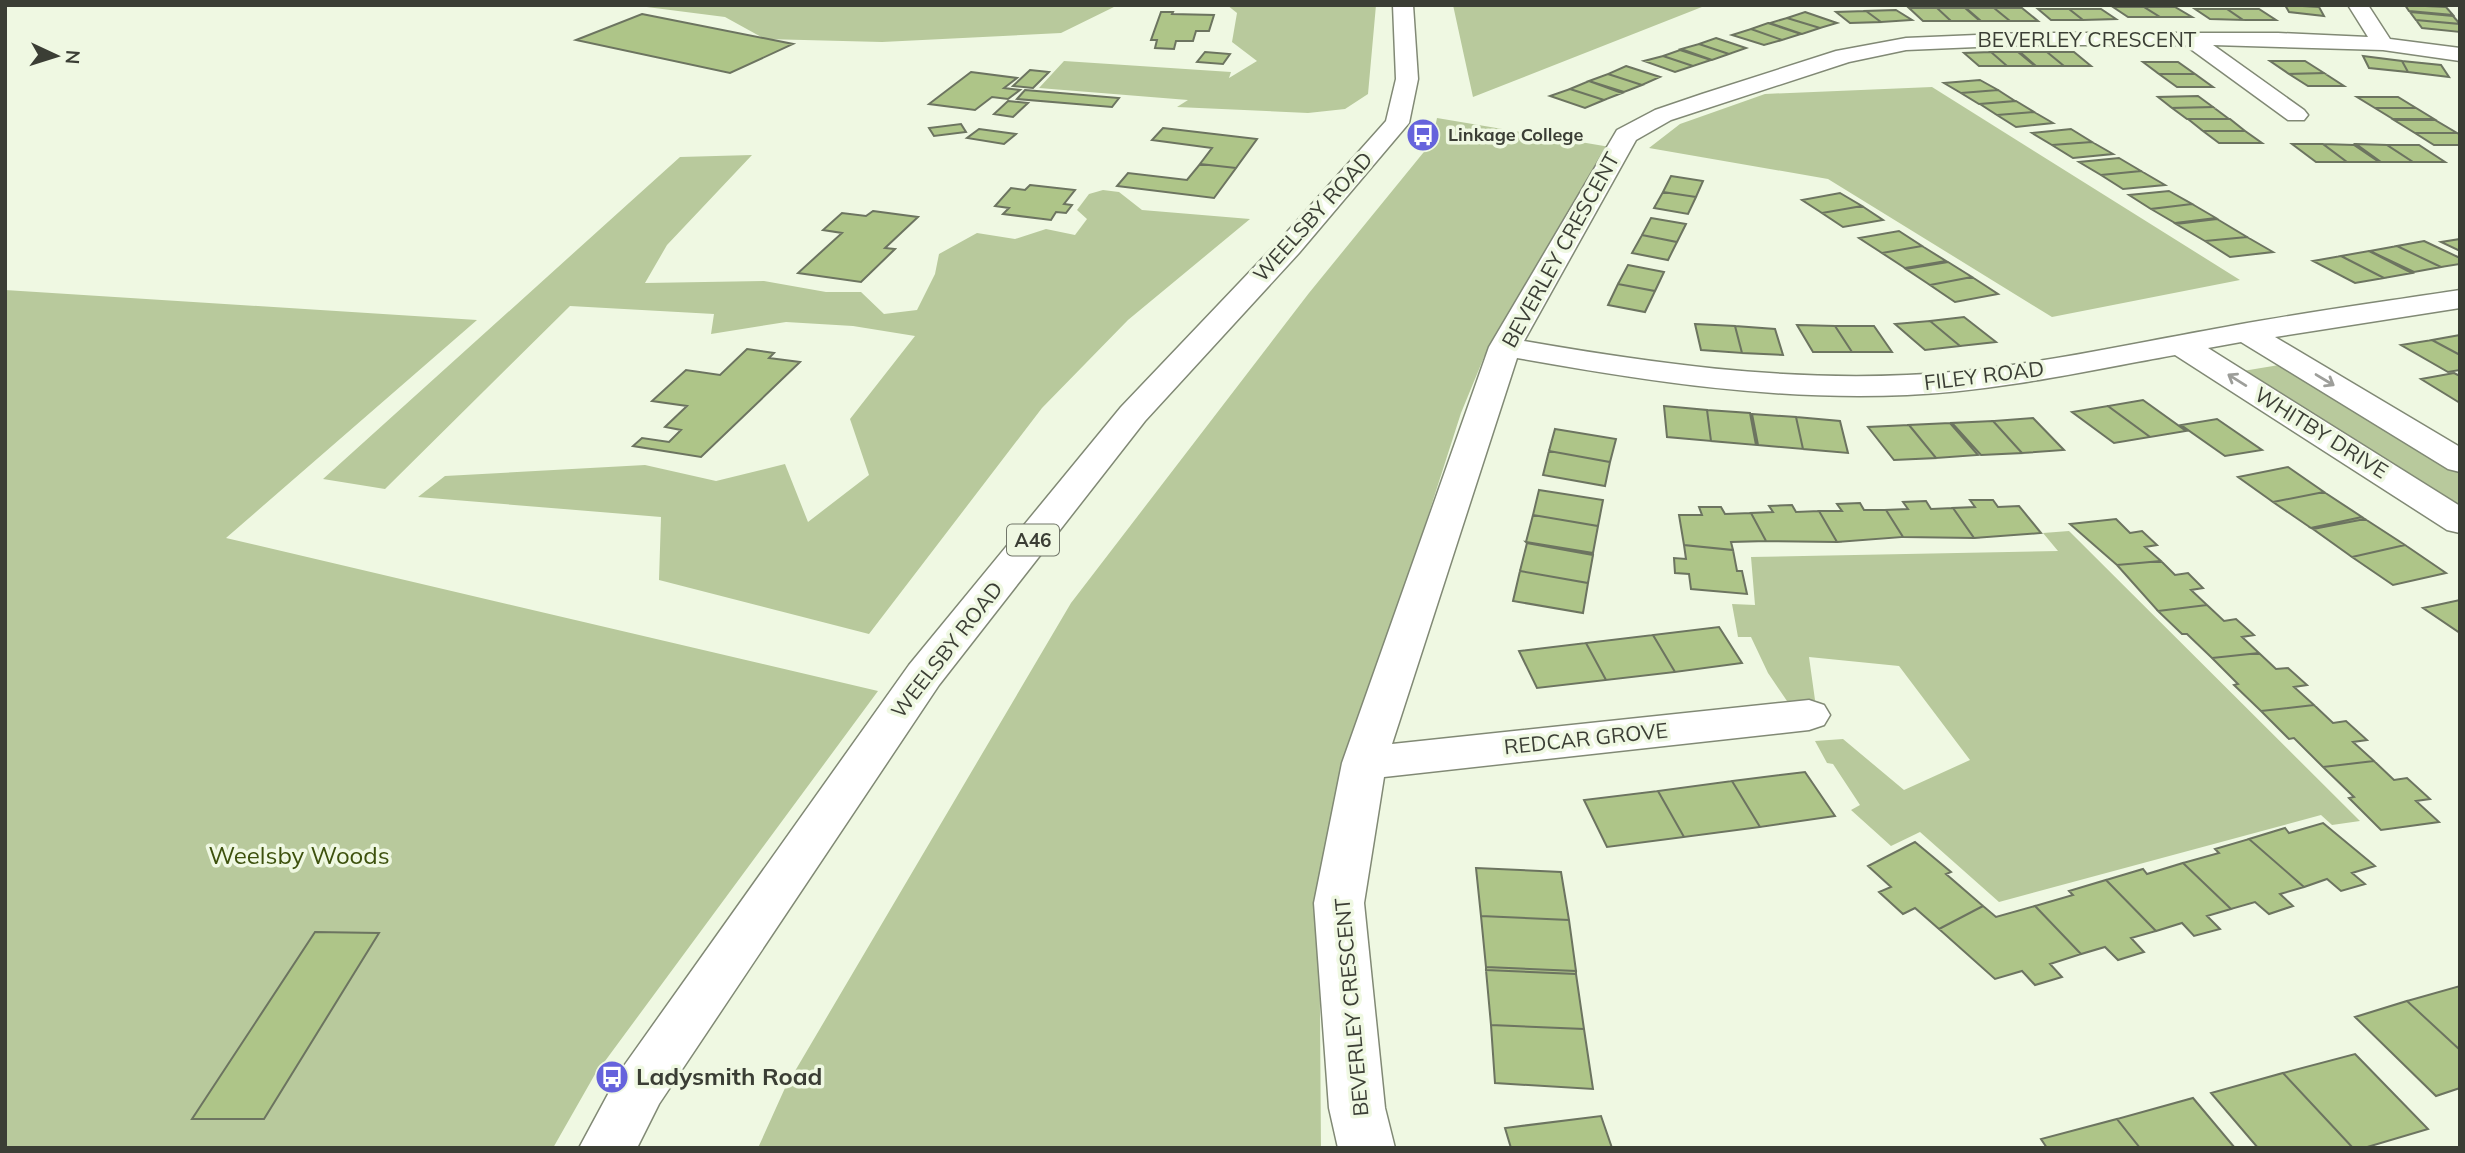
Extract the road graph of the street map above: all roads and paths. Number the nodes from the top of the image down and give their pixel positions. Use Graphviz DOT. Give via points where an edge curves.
graph roads {
  1 [pos="1403,5"];
  2 [pos="2358,5"];
  3 [pos="2190,39"];
  4 [pos="2382,44"];
  5 [pos="2460,55"];
  6 [pos="2296,115"];
  7 [pos="2460,299"];
  8 [pos="2246,332"];
  9 [pos="2181,345"];
  10 [pos="1505,347"];
  11 [pos="2460,462"];
  12 [pos="2460,522"];
  13 [pos="1809,715"];
  14 [pos="1364,763"];
  15 [pos="607,1148"];
  16 [pos="1367,1148"];
  1 -- 15 [label="street, WEELSBY ROAD / A46" via="1410,63 1398,123 1133,414 924,675 640,1087"];
  2 -- 4 [label="street"];
  3 -- 4 [label="street, BEVERLEY CRESCENT"];
  3 -- 6 [label="street"];
  3 -- 10 [label="street, BEVERLEY CRESCENT" via="1959,40 1895,46 1844,55 1663,115 1626,135"];
  4 -- 5 [label="street, BEVERLEY CRESCENT"];
  7 -- 8 [label="street, FILEY ROAD"];
  8 -- 9 [label="street, FILEY ROAD"];
  8 -- 11 [label="street, one-way"];
  9 -- 10 [label="street, FILEY ROAD" via="1990,379 1819,386 1656,373"];
  12 -- 9 [label="street, WHITBY DRIVE, one-way"];
  10 -- 14 [label="street, BEVERLEY CRESCENT"];
  13 -- 14 [label="street, REDCAR GROVE"];
  14 -- 16 [label="street, BEVERLEY CRESCENT" via="1339,903 1357,1108"];
}
